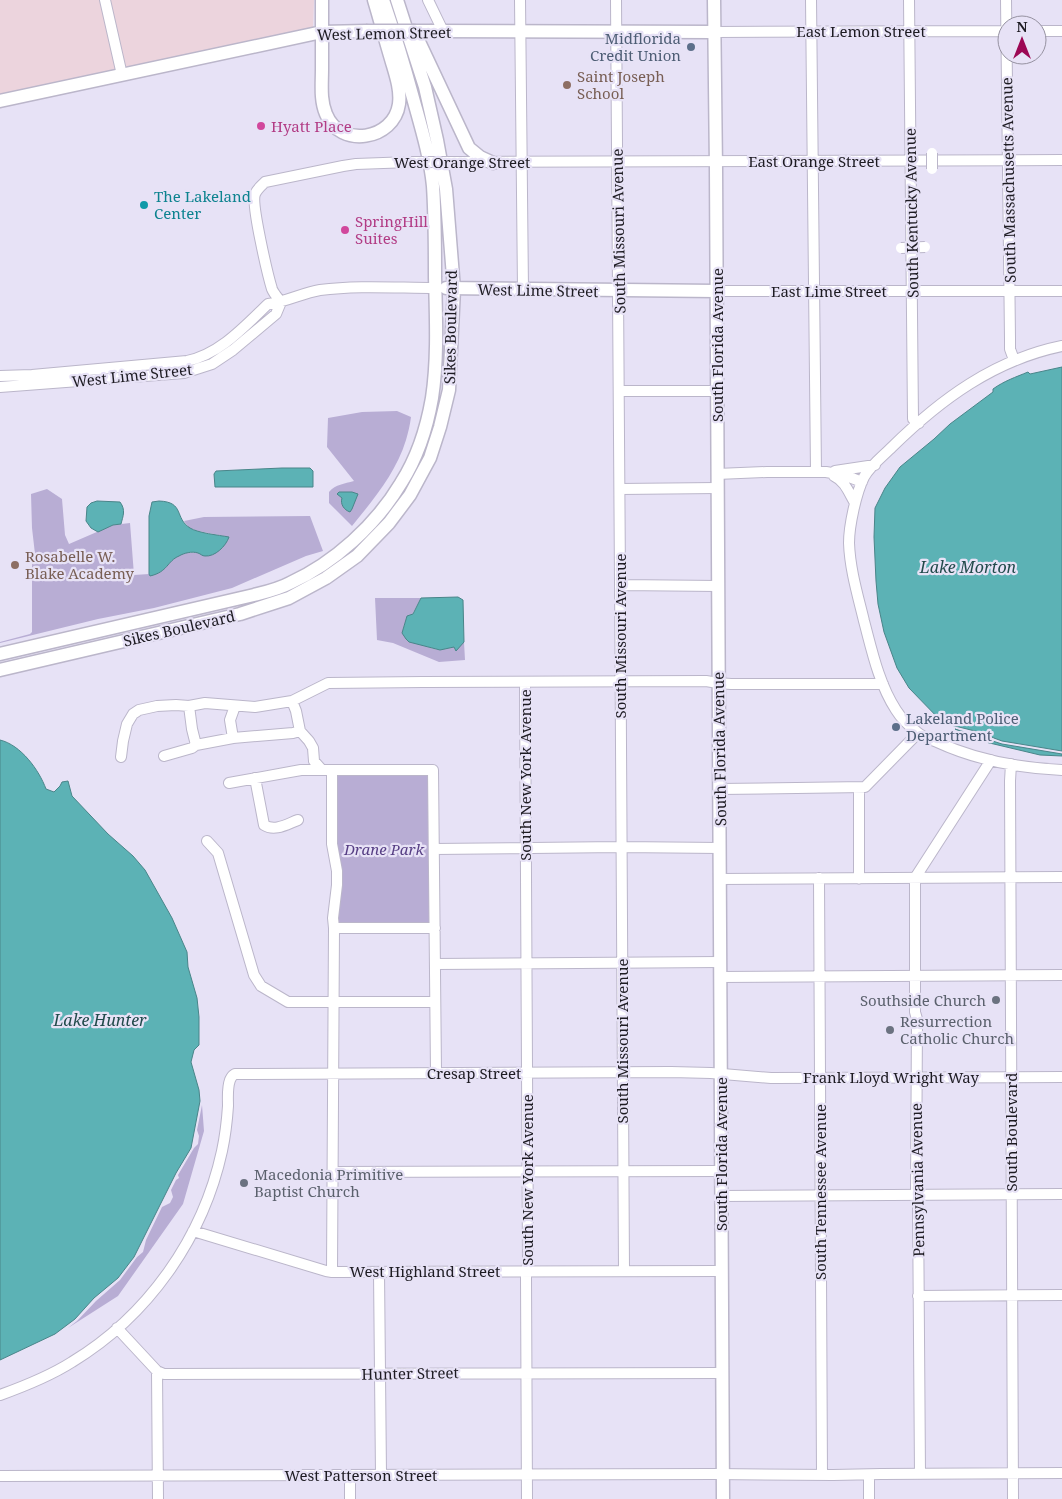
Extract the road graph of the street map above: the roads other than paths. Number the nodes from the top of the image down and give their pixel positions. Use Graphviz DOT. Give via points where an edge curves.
graph roads {
  1 [pos="105,0"];
  2 [pos="322,0"];
  3 [pos="374,0"];
  4 [pos="383,0"];
  5 [pos="397,0"];
  6 [pos="428,0"];
  7 [pos="520,0"];
  8 [pos="616,0"];
  9 [pos="714,0"];
  10 [pos="811,0"];
  11 [pos="909,0"];
  12 [pos="1006,0"];
  13 [pos="1006,15"];
  14 [pos="616,30"];
  15 [pos="437,31"];
  16 [pos="520,31"];
  17 [pos="812,31"];
  18 [pos="910,31"];
  19 [pos="997,31"];
  20 [pos="1047,31"];
  21 [pos="1062,31"];
  22 [pos="322,32"];
  23 [pos="715,32"];
  24 [pos="1007,65"];
  25 [pos="122,75"];
  26 [pos="0,101"];
  27 [pos="932,153"];
  28 [pos="1062,160"];
  29 [pos="911,161"];
  30 [pos="1008,161"];
  31 [pos="493,162"];
  32 [pos="521,162"];
  33 [pos="617,162"];
  34 [pos="716,162"];
  35 [pos="813,162"];
  36 [pos="932,169"];
  37 [pos="925,247"];
  38 [pos="901,248"];
  39 [pos="436,288"];
  40 [pos="454,289"];
  41 [pos="523,290"];
  42 [pos="619,290"];
  43 [pos="912,290"];
  44 [pos="1062,290"];
  45 [pos="716,291"];
  46 [pos="1009,291"];
  47 [pos="814,292"];
  48 [pos="281,302"];
  49 [pos="1062,346"];
  50 [pos="1014,360"];
  51 [pos="0,376"];
  52 [pos="0,387"];
  53 [pos="620,391"];
  54 [pos="717,391"];
  55 [pos="919,423"];
  56 [pos="874,465"];
  57 [pos="821,472"];
  58 [pos="717,474"];
  59 [pos="862,482"];
  60 [pos="401,484"];
  61 [pos="717,488"];
  62 [pos="620,489"];
  63 [pos="855,503"];
  64 [pos="351,542"];
  65 [pos="361,551"];
  66 [pos="620,585"];
  67 [pos="311,586"];
  68 [pos="718,586"];
  69 [pos="0,654"];
  70 [pos="0,670"];
  71 [pos="524,682"];
  72 [pos="620,682"];
  73 [pos="718,684"];
  74 [pos="883,684"];
  75 [pos="292,702"];
  76 [pos="189,706"];
  77 [pos="234,706"];
  78 [pos="300,731"];
  79 [pos="918,733"];
  80 [pos="234,738"];
  81 [pos="196,745"];
  82 [pos="164,756"];
  83 [pos="121,757"];
  84 [pos="992,760"];
  85 [pos="1011,764"];
  86 [pos="327,770"];
  87 [pos="1062,770"];
  88 [pos="255,778"];
  89 [pos="229,784"];
  90 [pos="859,788"];
  91 [pos="719,789"];
  92 [pos="298,820"];
  93 [pos="207,841"];
  94 [pos="620,847"];
  95 [pos="526,848"];
  96 [pos="720,848"];
  97 [pos="434,849"];
  98 [pos="1062,877"];
  99 [pos="819,878"];
  100 [pos="859,878"];
  101 [pos="915,878"];
  102 [pos="1011,878"];
  103 [pos="720,879"];
  104 [pos="334,928"];
  105 [pos="435,928"];
  106 [pos="720,962"];
  107 [pos="622,963"];
  108 [pos="435,964"];
  109 [pos="526,964"];
  110 [pos="1062,975"];
  111 [pos="819,976"];
  112 [pos="915,976"];
  113 [pos="1011,976"];
  114 [pos="720,977"];
  115 [pos="435,1002"];
  116 [pos="334,1003"];
  117 [pos="527,1072"];
  118 [pos="623,1072"];
  119 [pos="334,1073"];
  120 [pos="436,1073"];
  121 [pos="721,1075"];
  122 [pos="819,1077"];
  123 [pos="1011,1077"];
  124 [pos="1062,1077"];
  125 [pos="916,1078"];
  126 [pos="623,1171"];
  127 [pos="721,1171"];
  128 [pos="332,1172"];
  129 [pos="527,1172"];
  130 [pos="1062,1194"];
  131 [pos="820,1195"];
  132 [pos="916,1195"];
  133 [pos="1012,1195"];
  134 [pos="722,1196"];
  135 [pos="194,1232"];
  136 [pos="624,1271"];
  137 [pos="722,1271"];
  138 [pos="332,1272"];
  139 [pos="379,1272"];
  140 [pos="527,1272"];
  141 [pos="1012,1295"];
  142 [pos="1062,1295"];
  143 [pos="918,1296"];
  144 [pos="117,1328"];
  145 [pos="157,1371"];
  146 [pos="380,1373"];
  147 [pos="527,1373"];
  148 [pos="722,1373"];
  149 [pos="0,1395"];
  150 [pos="1062,1473"];
  151 [pos="722,1474"];
  152 [pos="920,1474"];
  153 [pos="1013,1474"];
  154 [pos="381,1475"];
  155 [pos="527,1475"];
  156 [pos="822,1475"];
  157 [pos="869,1475"];
  158 [pos="0,1476"];
  159 [pos="158,1476"];
  160 [pos="350,1476"];
  161 [pos="158,1499"];
  162 [pos="350,1499"];
  163 [pos="527,1499"];
  164 [pos="723,1499"];
  165 [pos="870,1499"];
  166 [pos="1013,1499"];
  1 -- 25 [label="street"];
  2 -- 22 [label="main road"];
  3 -- 22 [label="main road" via="399,87 399,104 394,120 383,130 370,136 352,137 336,130 326,116 322,99"];
  4 -- 39 [label="main road, Sikes Boulevard" via="426,145 433,186"];
  5 -- 31 [label="main road" via="469,148"];
  5 -- 40 [label="main road, Sikes Boulevard" via="426,87 437,140 446,188"];
  6 -- 15 [label="street"];
  7 -- 16 [label="street"];
  8 -- 14 [label="street, South Missouri Avenue"];
  9 -- 23 [label="main road, South Florida Avenue"];
  10 -- 17 [label="street"];
  11 -- 18 [label="street, South Kentucky Avenue"];
  12 -- 13 [label="street, South Massachusetts Avenue"];
  14 -- 16 [label="main road, West Lemon Street"];
  14 -- 23 [label="main road, West Lemon Street"];
  14 -- 33 [label="street, South Missouri Avenue"];
  15 -- 16 [label="main road, West Lemon Street"];
  15 -- 22 [label="main road, West Lemon Street, bridge"];
  16 -- 32 [label="street"];
  17 -- 18 [label="street, East Lemon Street"];
  17 -- 23 [label="street, East Lemon Street"];
  17 -- 35 [label="street"];
  18 -- 19 [label="street, East Lemon Street"];
  18 -- 29 [label="street, South Kentucky Avenue"];
  20 -- 21 [label="street"];
  22 -- 25 [label="main road, West Lemon Street"];
  23 -- 34 [label="main road, South Florida Avenue"];
  24 -- 30 [label="street, South Massachusetts Avenue"];
  25 -- 26 [label="main road, West Lemon Street"];
  27 -- 36 [label="street, bridge"];
  28 -- 30 [label="street, East Orange Street"];
  29 -- 30 [label="street, East Orange Street"];
  29 -- 35 [label="street, East Orange Street"];
  29 -- 43 [label="street, South Kentucky Avenue"];
  30 -- 46 [label="street, South Massachusetts Avenue"];
  31 -- 32 [label="street, West Orange Street"];
  31 -- 48 [label="street, West Orange Street, bridge" via="356,164 265,182 254,197 272,290"];
  32 -- 33 [label="street, West Orange Street"];
  32 -- 41 [label="street"];
  33 -- 34 [label="street, West Orange Street"];
  33 -- 42 [label="street, South Missouri Avenue"];
  34 -- 35 [label="street, East Orange Street"];
  34 -- 45 [label="main road, South Florida Avenue"];
  35 -- 47 [label="street"];
  37 -- 38 [label="street, bridge"];
  39 -- 40 [label="main road, West Lime Street"];
  39 -- 48 [label="street, West Lime Street" via="317,290"];
  39 -- 60 [label="main road, Sikes Boulevard" via="432,398 423,433"];
  40 -- 41 [label="main road, West Lime Street"];
  40 -- 65 [label="main road, Sikes Boulevard" via="449,390 430,458 410,496"];
  41 -- 42 [label="main road, West Lime Street"];
  42 -- 45 [label="main road, West Lime Street"];
  42 -- 53 [label="street, South Missouri Avenue"];
  43 -- 46 [label="street, East Lime Street"];
  43 -- 47 [label="street, East Lime Street"];
  43 -- 55 [label="street, South Kentucky Avenue" via="912,419"];
  44 -- 46 [label="street, East Lime Street"];
  45 -- 47 [label="street, East Lime Street"];
  45 -- 54 [label="main road, South Florida Avenue"];
  46 -- 50 [label="street, South Massachusetts Avenue" via="1010,348"];
  47 -- 57 [label="street"];
  48 -- 51 [label="street" via="268,304 219,348 193,360"];
  48 -- 52 [label="street, West Lime Street" via="276,314 233,350 212,364 194,370"];
  49 -- 50 [label="street"];
  50 -- 55 [label="street" via="967,385"];
  53 -- 54 [label="street"];
  53 -- 62 [label="street, South Missouri Avenue"];
  54 -- 58 [label="main road, South Florida Avenue"];
  55 -- 56 [label="street"];
  56 -- 57 [label="street"];
  56 -- 59 [label="street"];
  57 -- 58 [label="street"];
  57 -- 59 [label="street" via="844,475"];
  57 -- 63 [label="street" via="840,478"];
  58 -- 61 [label="main road, South Florida Avenue"];
  59 -- 63 [label="street"];
  60 -- 64 [label="main road, Sikes Boulevard" via="382,510"];
  60 -- 65 [label="main road" via="401,490 367,535"];
  61 -- 62 [label="street"];
  61 -- 68 [label="main road, South Florida Avenue"];
  62 -- 66 [label="street, South Missouri Avenue"];
  63 -- 74 [label="street" via="850,557 871,648"];
  64 -- 67 [label="main road" via="343,557"];
  64 -- 69 [label="main road, Sikes Boulevard" via="320,567 289,584"];
  65 -- 67 [label="main road, Sikes Boulevard"];
  66 -- 68 [label="street"];
  66 -- 72 [label="street, South Missouri Avenue"];
  67 -- 70 [label="main road, Sikes Boulevard" via="289,598 240,614"];
  68 -- 73 [label="main road, South Florida Avenue"];
  71 -- 72 [label="street"];
  71 -- 75 [label="street" via="328,684"];
  71 -- 95 [label="street, South New York Avenue"];
  72 -- 73 [label="street" via="706,681"];
  72 -- 94 [label="street, South Missouri Avenue"];
  73 -- 74 [label="street"];
  73 -- 91 [label="main road, South Florida Avenue"];
  74 -- 79 [label="street" via="896,711"];
  75 -- 77 [label="street"];
  75 -- 78 [label="street"];
  76 -- 77 [label="street" via="204,703"];
  76 -- 81 [label="street"];
  76 -- 83 [label="street" via="157,706 133,714 127,724"];
  77 -- 80 [label="street" via="230,720"];
  78 -- 80 [label="street"];
  78 -- 86 [label="street" via="313,748 314,761"];
  79 -- 84 [label="street" via="944,746"];
  79 -- 90 [label="street" via="865,787"];
  80 -- 81 [label="street"];
  81 -- 82 [label="street"];
  84 -- 85 [label="street"];
  84 -- 101 [label="street"];
  85 -- 87 [label="street"];
  85 -- 102 [label="street, South Boulevard"];
  86 -- 88 [label="street"];
  86 -- 97 [label="street" via="433,770"];
  86 -- 104 [label="street" via="337,871"];
  88 -- 89 [label="street"];
  88 -- 92 [label="street" via="264,825 278,828"];
  90 -- 91 [label="street"];
  90 -- 100 [label="street"];
  91 -- 96 [label="main road, South Florida Avenue"];
  93 -- 116 [label="street" via="218,853 257,982 288,1002"];
  94 -- 95 [label="street"];
  94 -- 96 [label="street"];
  94 -- 107 [label="street, South Missouri Avenue"];
  95 -- 97 [label="street"];
  95 -- 109 [label="street, South New York Avenue"];
  96 -- 103 [label="main road, South Florida Avenue"];
  97 -- 105 [label="street"];
  98 -- 102 [label="street"];
  99 -- 100 [label="street"];
  99 -- 103 [label="street"];
  99 -- 111 [label="street, South Tennessee Avenue"];
  100 -- 101 [label="street"];
  101 -- 102 [label="street"];
  101 -- 112 [label="street, Pennsylvania Avenue"];
  102 -- 113 [label="street, South Boulevard"];
  103 -- 106 [label="main road, South Florida Avenue"];
  104 -- 105 [label="street"];
  104 -- 116 [label="street"];
  105 -- 108 [label="street"];
  106 -- 107 [label="street"];
  106 -- 114 [label="main road, South Florida Avenue"];
  107 -- 109 [label="street"];
  107 -- 118 [label="street, South Missouri Avenue"];
  108 -- 109 [label="street"];
  108 -- 115 [label="street"];
  109 -- 117 [label="street, South New York Avenue"];
  110 -- 113 [label="street"];
  111 -- 112 [label="street"];
  111 -- 114 [label="street"];
  111 -- 122 [label="street, South Tennessee Avenue"];
  112 -- 113 [label="street"];
  112 -- 125 [label="street, Pennsylvania Avenue"];
  113 -- 123 [label="street, South Boulevard"];
  114 -- 121 [label="main road, South Florida Avenue"];
  115 -- 116 [label="street"];
  115 -- 120 [label="street"];
  116 -- 119 [label="street"];
  117 -- 118 [label="street, Cresap Street"];
  117 -- 120 [label="street, Cresap Street"];
  117 -- 129 [label="street, South New York Avenue"];
  118 -- 121 [label="street, Cresap Street"];
  118 -- 126 [label="street, South Missouri Avenue"];
  119 -- 120 [label="street, Cresap Street"];
  119 -- 128 [label="street"];
  119 -- 135 [label="street, Cresap Street" via="232,1076 220,1156"];
  121 -- 122 [label="street, Frank Lloyd Wright Way"];
  121 -- 127 [label="main road, South Florida Avenue"];
  122 -- 125 [label="street, Frank Lloyd Wright Way"];
  122 -- 131 [label="street, South Tennessee Avenue"];
  123 -- 124 [label="street, Frank Lloyd Wright Way"];
  123 -- 125 [label="street, Frank Lloyd Wright Way"];
  123 -- 133 [label="street, South Boulevard"];
  125 -- 132 [label="street, Pennsylvania Avenue"];
  126 -- 127 [label="street"];
  126 -- 129 [label="street"];
  126 -- 136 [label="street, South Missouri Avenue"];
  127 -- 134 [label="main road, South Florida Avenue"];
  128 -- 129 [label="street"];
  128 -- 138 [label="street"];
  129 -- 140 [label="street, South New York Avenue"];
  130 -- 133 [label="street"];
  131 -- 132 [label="street"];
  131 -- 134 [label="street"];
  131 -- 156 [label="street, South Tennessee Avenue"];
  132 -- 133 [label="street"];
  132 -- 143 [label="street, Pennsylvania Avenue"];
  133 -- 141 [label="street, South Boulevard"];
  134 -- 137 [label="main road, South Florida Avenue"];
  135 -- 138 [label="street, West Highland Street"];
  135 -- 144 [label="street" via="170,1271"];
  136 -- 137 [label="street, West Highland Street"];
  136 -- 140 [label="street, West Highland Street"];
  137 -- 148 [label="main road, South Florida Avenue"];
  138 -- 139 [label="street, West Highland Street"];
  139 -- 140 [label="street, West Highland Street"];
  139 -- 146 [label="street"];
  140 -- 147 [label="street, South New York Avenue"];
  141 -- 142 [label="street"];
  141 -- 143 [label="street"];
  141 -- 153 [label="street, South Boulevard"];
  143 -- 152 [label="street, Pennsylvania Avenue"];
  144 -- 145 [label="street"];
  144 -- 149 [label="street" via="72,1362"];
  145 -- 146 [label="street, Hunter Street" via="164,1374"];
  145 -- 159 [label="street"];
  146 -- 147 [label="street, Hunter Street"];
  146 -- 154 [label="street"];
  147 -- 148 [label="street, Hunter Street"];
  147 -- 155 [label="street, South New York Avenue"];
  148 -- 151 [label="main road, South Florida Avenue"];
  150 -- 153 [label="street, West Patterson Street"];
  151 -- 155 [label="street, West Patterson Street"];
  151 -- 156 [label="street, West Patterson Street"];
  151 -- 164 [label="main road, South Florida Avenue"];
  152 -- 153 [label="street, West Patterson Street"];
  152 -- 157 [label="street, West Patterson Street"];
  153 -- 166 [label="street, South Boulevard"];
  154 -- 155 [label="street, West Patterson Street"];
  154 -- 160 [label="street, West Patterson Street"];
  155 -- 163 [label="street, South New York Avenue"];
  156 -- 157 [label="street, West Patterson Street"];
  157 -- 165 [label="street"];
  158 -- 159 [label="street, West Patterson Street"];
  159 -- 160 [label="street, West Patterson Street"];
  159 -- 161 [label="street"];
  160 -- 162 [label="street"];
}
